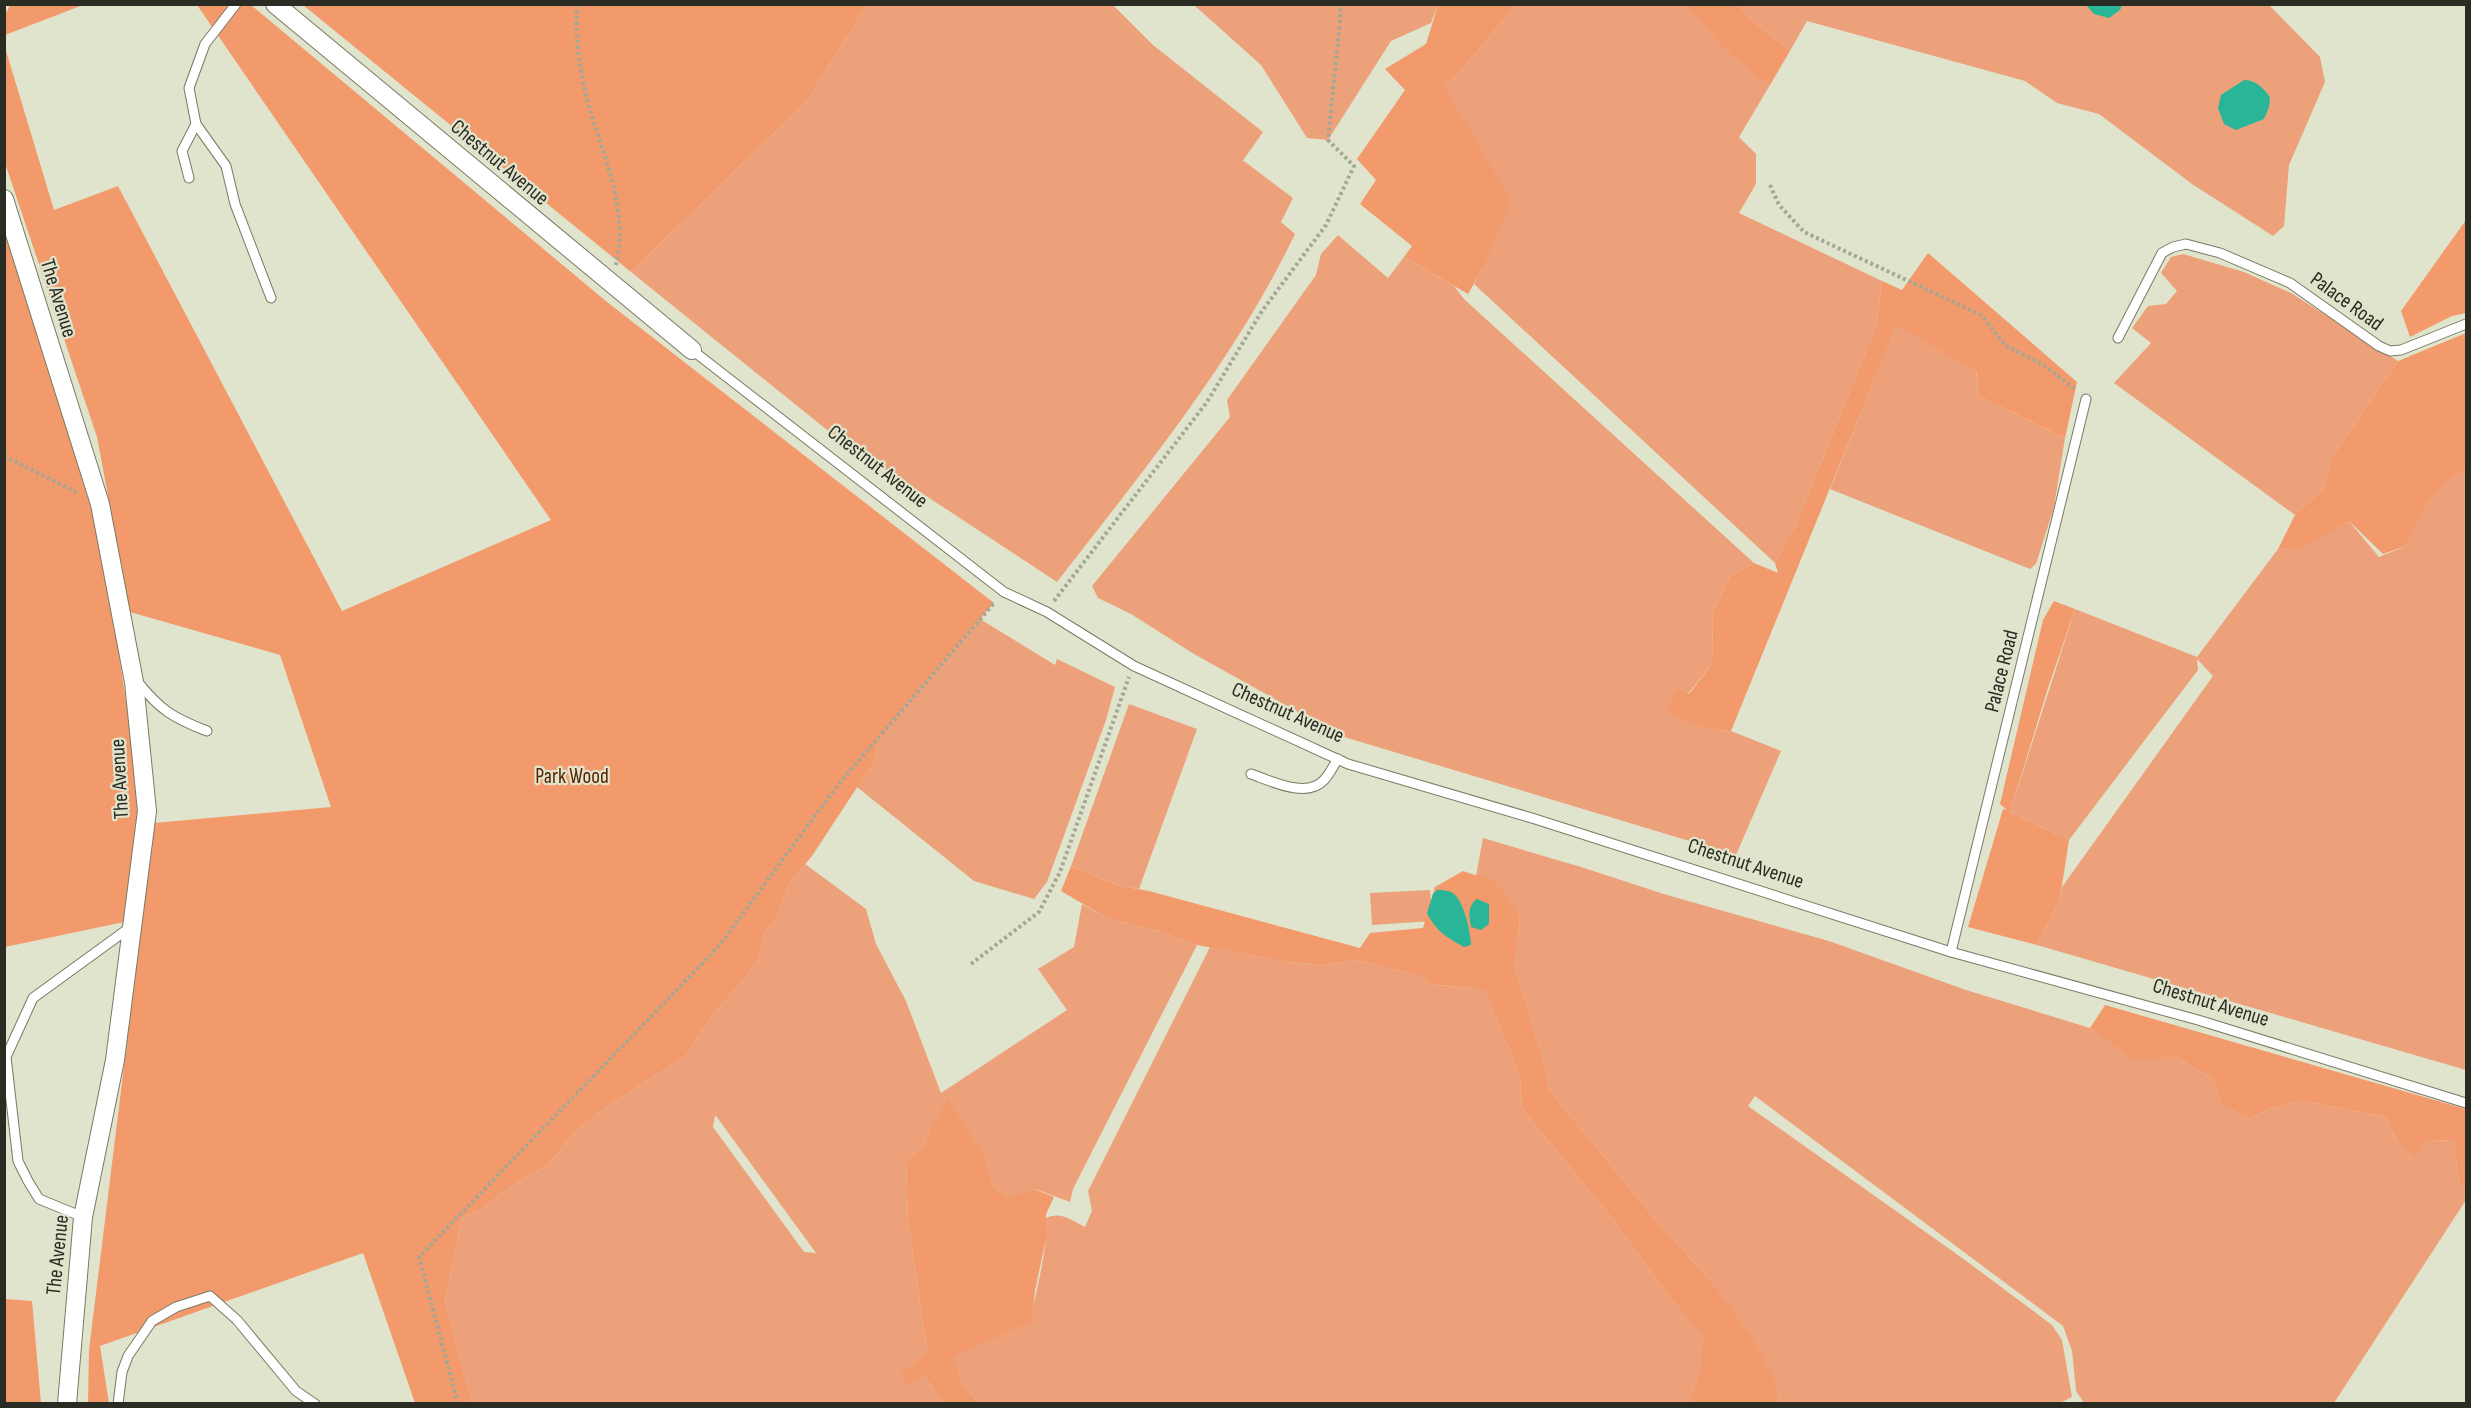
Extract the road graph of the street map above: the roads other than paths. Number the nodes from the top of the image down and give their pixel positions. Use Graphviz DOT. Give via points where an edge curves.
graph roads {
  1 [pos="236,4"];
  2 [pos="275,4"];
  3 [pos="196,124"];
  4 [pos="189,178"];
  5 [pos="4,199"];
  6 [pos="271,298"];
  7 [pos="2466,324"];
  8 [pos="2118,338"];
  9 [pos="692,350"];
  10 [pos="2086,399"];
  11 [pos="134,677"];
  12 [pos="207,731"];
  13 [pos="1338,759"];
  14 [pos="1251,774"];
  15 [pos="132,926"];
  16 [pos="1951,952"];
  17 [pos="2466,1103"];
  18 [pos="83,1217"];
  19 [pos="67,1404"];
  20 [pos="118,1404"];
  21 [pos="315,1404"];
  1 -- 3 [label="lane" via="205,44 189,88"];
  2 -- 9 [label="street, Chestnut Avenue"];
  3 -- 4 [label="lane" via="182,151"];
  3 -- 6 [label="lane" via="226,166 235,204"];
  5 -- 11 [label="street, The Avenue" via="100,504"];
  7 -- 8 [label="lane, Palace Road" via="2402,350 2390,351 2290,283 2186,243 2162,253"];
  9 -- 13 [label="lane, Chestnut Avenue" via="1004,592 1047,612 1134,666"];
  10 -- 16 [label="lane, Palace Road"];
  11 -- 12 [label="lane" via="155,704 181,721"];
  11 -- 15 [label="street, The Avenue" via="147,811"];
  13 -- 14 [label="lane" via="1324,781 1314,788 1289,787"];
  13 -- 16 [label="lane, Chestnut Avenue"];
  15 -- 18 [label="street, The Avenue" via="115,1060"];
  15 -- 18 [label="lane" via="33,998 6,1057 18,1161 39,1199"];
  16 -- 17 [label="lane, Chestnut Avenue" via="2198,1020"];
  18 -- 19 [label="street, The Avenue"];
  20 -- 21 [label="lane" via="125,1364 152,1321 176,1307 210,1296 237,1320 296,1391"];
}
